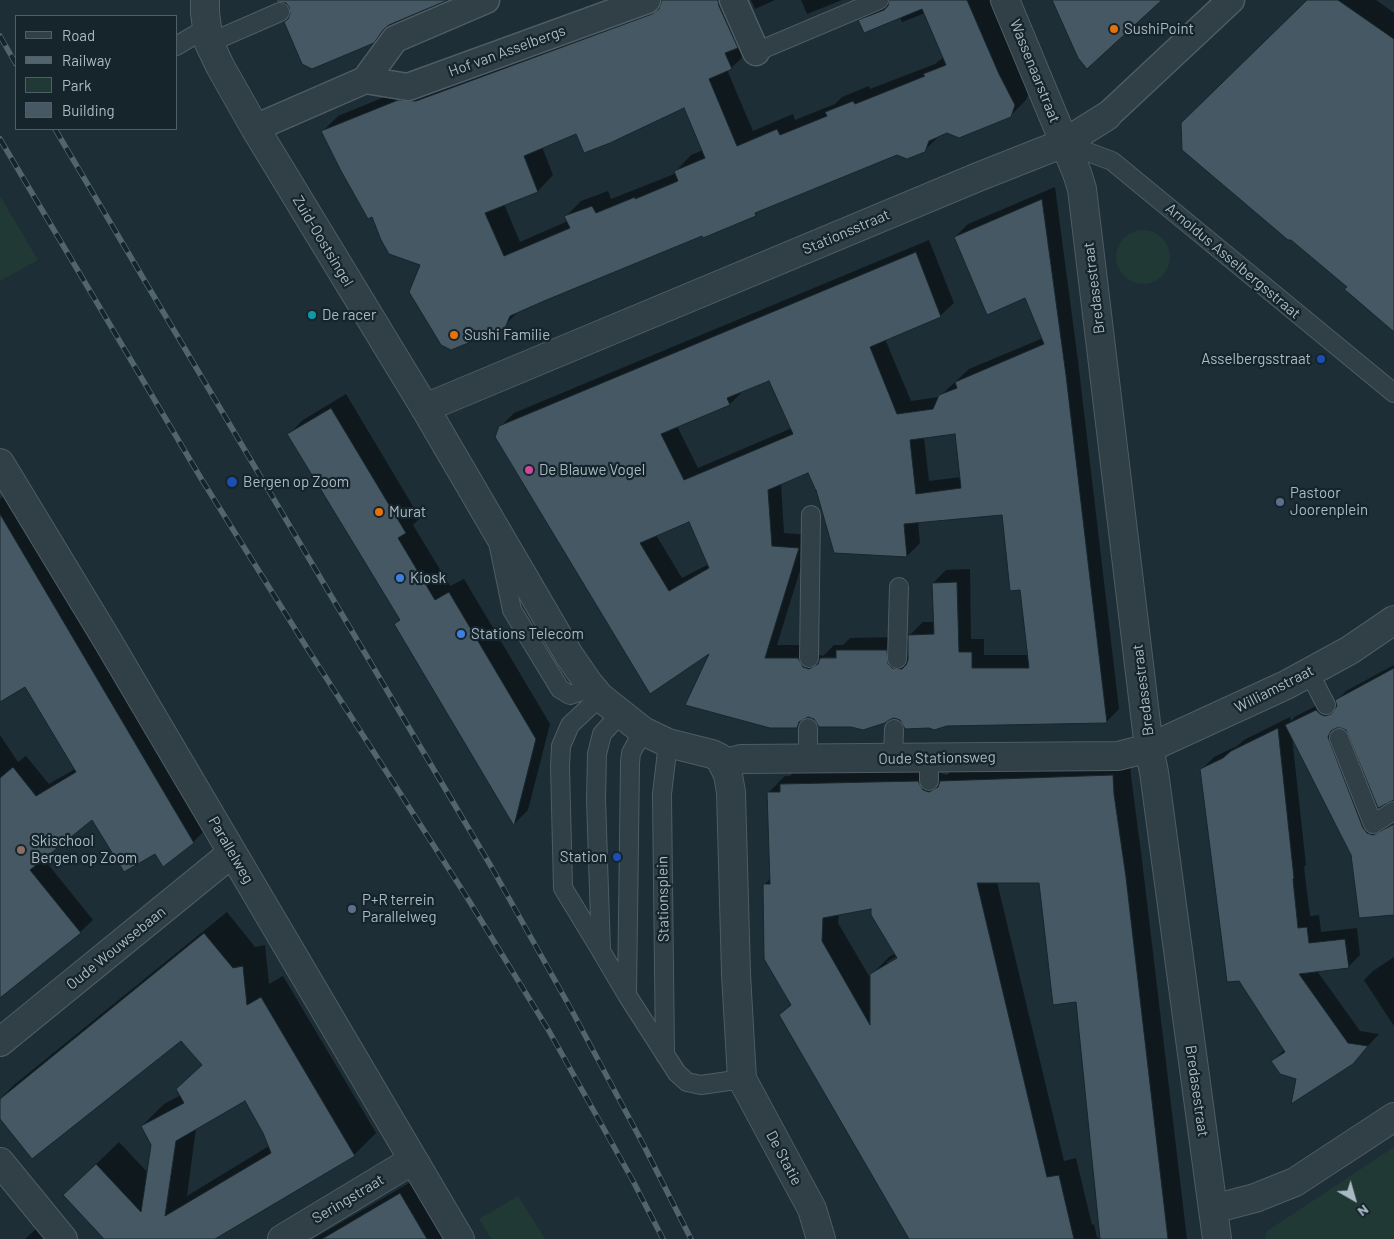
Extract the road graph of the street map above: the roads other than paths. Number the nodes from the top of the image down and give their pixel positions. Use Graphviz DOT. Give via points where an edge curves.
graph roads {
  1 [pos="205,0"];
  2 [pos="486,0"];
  3 [pos="647,0"];
  4 [pos="733,0"];
  5 [pos="879,0"];
  6 [pos="1006,0"];
  7 [pos="1231,0"];
  8 [pos="280,12"];
  9 [pos="208,35"];
  10 [pos="178,45"];
  11 [pos="756,52"];
  12 [pos="365,80"];
  13 [pos="1106,116"];
  14 [pos="255,128"];
  15 [pos="1064,143"];
  16 [pos="1394,393"];
  17 [pos="425,408"];
  18 [pos="1,465"];
  19 [pos="811,515"];
  20 [pos="899,587"];
  21 [pos="1394,620"];
  22 [pos="809,658"];
  23 [pos="896,659"];
  24 [pos="1308,672"];
  25 [pos="603,698"];
  26 [pos="1326,705"];
  27 [pos="808,728"];
  28 [pos="894,729"];
  29 [pos="643,731"];
  30 [pos="1340,738"];
  31 [pos="668,743"];
  32 [pos="1150,748"];
  33 [pos="893,758"];
  34 [pos="808,759"];
  35 [pos="724,764"];
  36 [pos="1394,811"];
  37 [pos="232,853"];
  38 [pos="601,951"];
  39 [pos="627,995"];
  40 [pos="0,1042"];
  41 [pos="665,1055"];
  42 [pos="742,1079"];
  43 [pos="1394,1116"];
  44 [pos="413,1160"];
  45 [pos="0,1162"];
  46 [pos="1213,1208"];
  47 [pos="63,1239"];
  48 [pos="282,1239"];
  49 [pos="460,1239"];
  50 [pos="821,1239"];
  51 [pos="1217,1239"];
  1 -- 9 [label="street, Zuid-Oostsingel"];
  2 -- 12 [label="street" via="395,39"];
  3 -- 12 [label="street, Hof van Asselbergs" via="408,87"];
  4 -- 11 [label="street"];
  5 -- 11 [label="lane"];
  6 -- 15 [label="street, Wassenaarstraat"];
  7 -- 13 [label="street, Stationsstraat"];
  8 -- 9 [label="lane"];
  9 -- 10 [label="lane"];
  9 -- 14 [label="street, Zuid-Oostsingel"];
  12 -- 14 [label="street"];
  13 -- 15 [label="street, Stationsstraat"];
  14 -- 17 [label="street, Zuid-Oostsingel"];
  15 -- 16 [label="lane, Arnoldus Asselbergsstraat" via="1112,161"];
  15 -- 17 [label="street, Stationsstraat"];
  15 -- 32 [label="street, Bredasestraat" via="1077,173 1084,204"];
  17 -- 25 [label="street, Zuid-Oostsingel" via="569,655"];
  18 -- 37 [label="street, Parallelweg"];
  19 -- 22 [label="lane"];
  20 -- 23 [label="lane"];
  21 -- 24 [label="street, Williamstraat" via="1350,650"];
  24 -- 26 [label="lane"];
  24 -- 32 [label="street, Williamstraat"];
  25 -- 29 [label="street"];
  25 -- 38 [label="lane" via="596,799"];
  25 -- 38 [label="lane" via="570,725 561,746 560,766 563,888"];
  27 -- 34 [label="lane"];
  28 -- 33 [label="lane"];
  29 -- 31 [label="street"];
  29 -- 39 [label="lane" via="631,753 630,763"];
  30 -- 36 [label="lane" via="1373,824"];
  31 -- 35 [label="street" via="712,754"];
  31 -- 41 [label="lane, Stationsplein" via="662,794"];
  32 -- 33 [label="street, Oude Stationsweg" via="1118,756 929,769"];
  32 -- 46 [label="street, Bredasestraat"];
  33 -- 34 [label="street, Oude Stationsweg"];
  34 -- 35 [label="street, Oude Stationsweg" via="741,759"];
  35 -- 42 [label="street" via="731,792"];
  37 -- 40 [label="street, Oude Wouwsebaan"];
  37 -- 44 [label="street, Parallelweg"];
  38 -- 39 [label="lane"];
  39 -- 41 [label="lane"];
  41 -- 42 [label="lane" via="687,1082 701,1085"];
  42 -- 50 [label="street, De Statie" via="812,1209"];
  43 -- 46 [label="street" via="1295,1182 1255,1198"];
  44 -- 48 [label="street, Seringstraat"];
  44 -- 49 [label="street, Parallelweg"];
  45 -- 47 [label="street"];
  46 -- 51 [label="street, Bredasestraat"];
}
